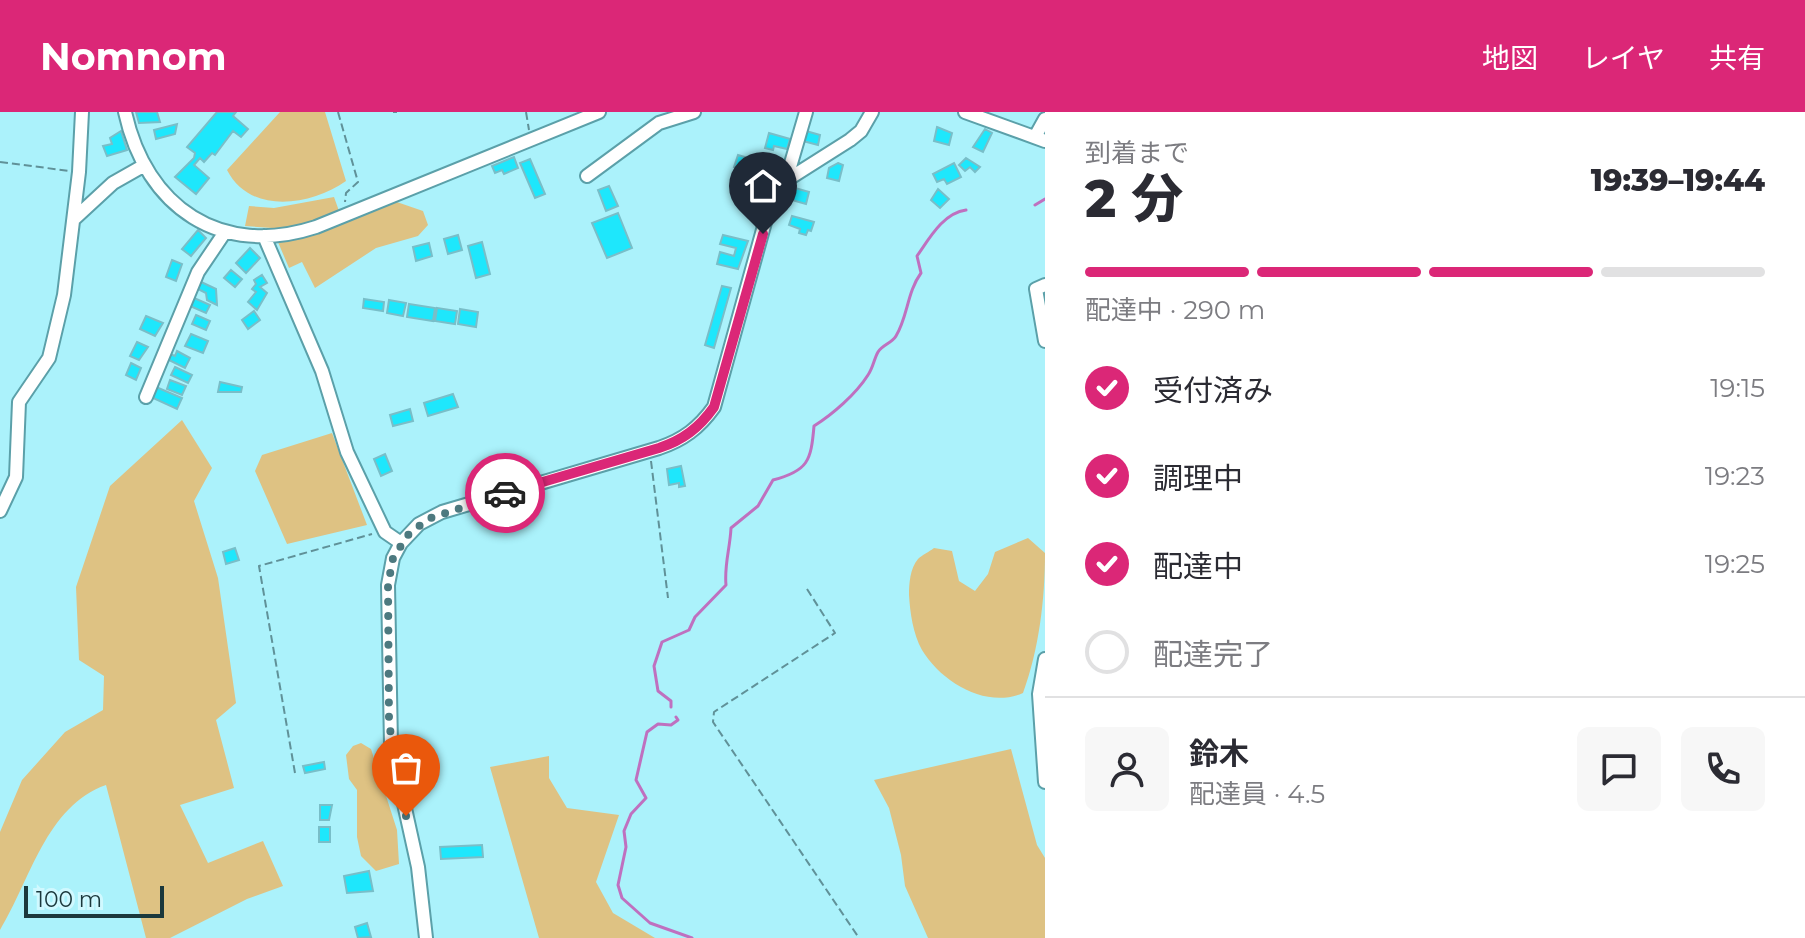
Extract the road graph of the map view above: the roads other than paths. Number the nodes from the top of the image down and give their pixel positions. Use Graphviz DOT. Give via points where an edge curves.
graph roads {
  1 [pos="82,112"];
  2 [pos="125,112"];
  3 [pos="599,112"];
  4 [pos="694,112"];
  5 [pos="806,112"];
  6 [pos="872,112"];
  7 [pos="965,112"];
  8 [pos="1045,119"];
  9 [pos="1040,139"];
  10 [pos="143,166"];
  11 [pos="587,176"];
  12 [pos="787,177"];
  13 [pos="74,219"];
  14 [pos="225,232"];
  15 [pos="264,236"];
  16 [pos="1045,285"];
  17 [pos="1045,341"];
  18 [pos="146,397"];
  19 [pos="0,511"];
  20 [pos="401,543"];
  21 [pos="1045,659"];
  22 [pos="1045,782"];
  23 [pos="426,938"];
  1 -- 13 [label="street"];
  2 -- 10 [label="street"];
  3 -- 15 [label="street" via="300,233"];
  4 -- 11 [label="street" via="659,123"];
  5 -- 12 [label="street"];
  6 -- 12 [label="street" via="850,140"];
  7 -- 9 [label="street"];
  8 -- 9 [label="street"];
  10 -- 13 [label="street" via="113,183"];
  10 -- 14 [label="street" via="180,211"];
  12 -- 20 [label="street" via="772,197 714,407 696,429 650,451 442,512 419,524"];
  13 -- 19 [label="street" via="54,341 43,371 19,402 16,477"];
  14 -- 15 [label="street"];
  14 -- 18 [label="street" via="198,272"];
  15 -- 20 [label="street" via="322,371 347,452 385,532"];
  16 -- 17 [label="street" via="1036,289"];
  20 -- 23 [label="street" via="388,585 390,732 418,867"];
  21 -- 22 [label="street" via="1039,694"];
}
